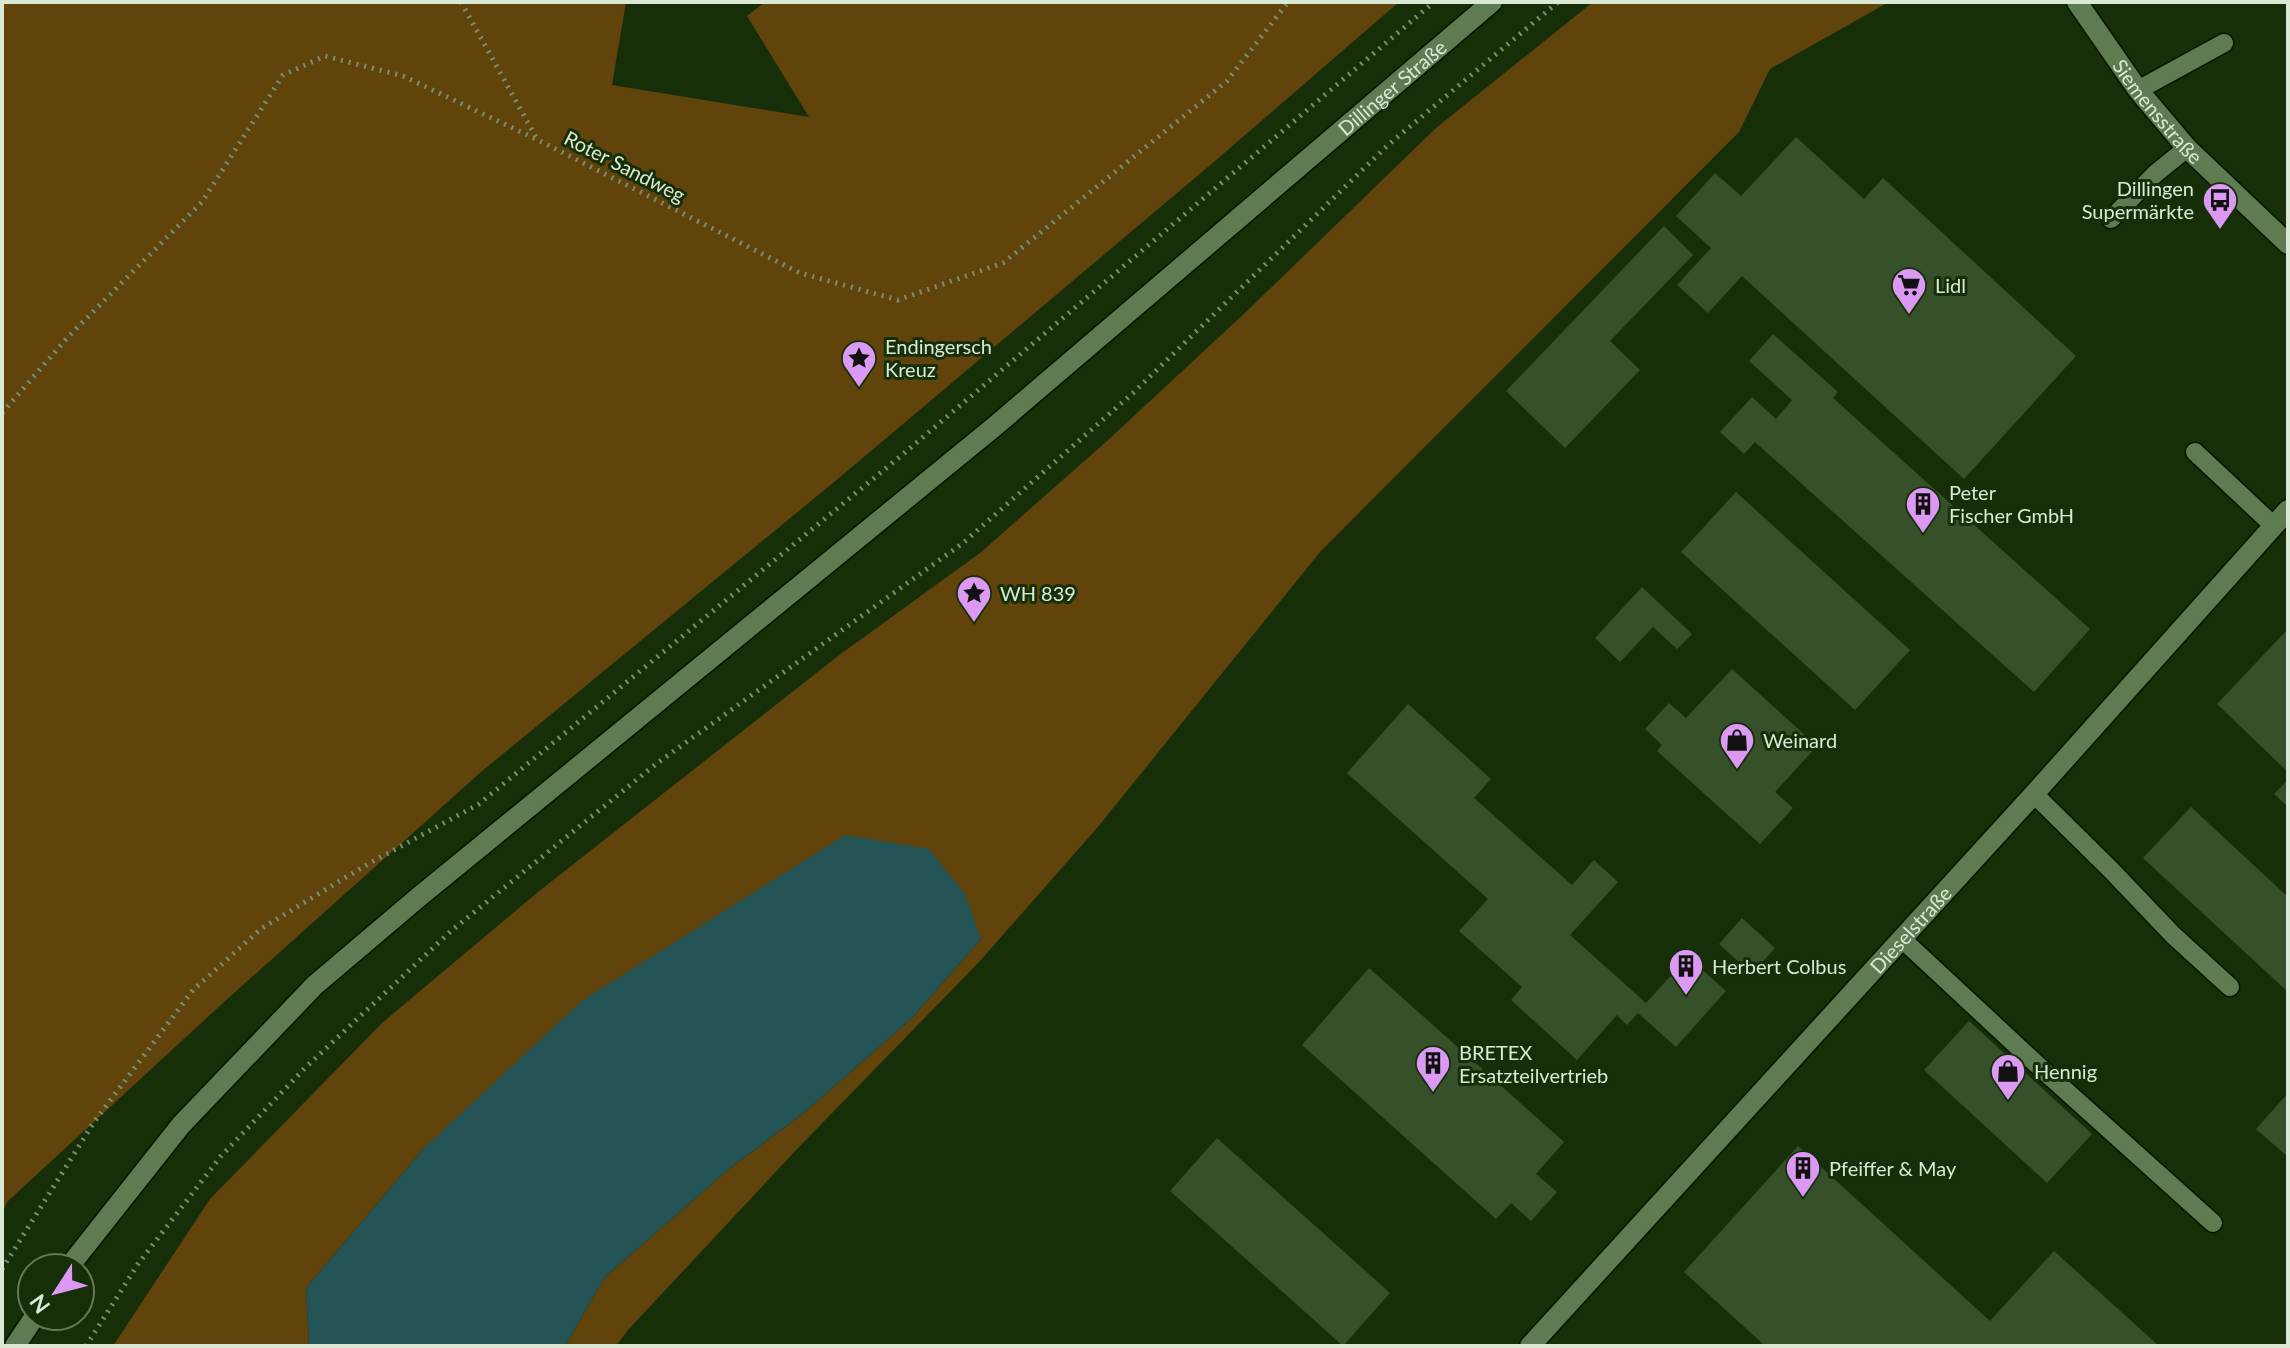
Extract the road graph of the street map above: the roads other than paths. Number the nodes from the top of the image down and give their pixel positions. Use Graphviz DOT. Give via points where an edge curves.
graph roads {
  1 [pos="1492,2"];
  2 [pos="2077,2"];
  3 [pos="2224,43"];
  4 [pos="2138,90"];
  5 [pos="2187,148"];
  6 [pos="2111,219"];
  7 [pos="2288,244"];
  8 [pos="2195,452"];
  9 [pos="2281,518"];
  10 [pos="2034,794"];
  11 [pos="1902,939"];
  12 [pos="2230,987"];
  13 [pos="2213,1223"];
  14 [pos="81,1252"];
  15 [pos="1530,1346"];
  1 -- 14 [label="street, Dillinger Straße" via="994,427 315,985 181,1125"];
  2 -- 4 [label="street, Siemensstraße"];
  3 -- 4 [label="lane"];
  4 -- 5 [label="street, Siemensstraße"];
  5 -- 6 [label="lane"];
  5 -- 7 [label="street, Siemensstraße"];
  8 -- 9 [label="lane"];
  9 -- 10 [label="street, Dieselstraße"];
  10 -- 11 [label="street, Dieselstraße"];
  10 -- 12 [label="lane"];
  11 -- 13 [label="lane"];
  11 -- 15 [label="street, Dieselstraße"];
}
